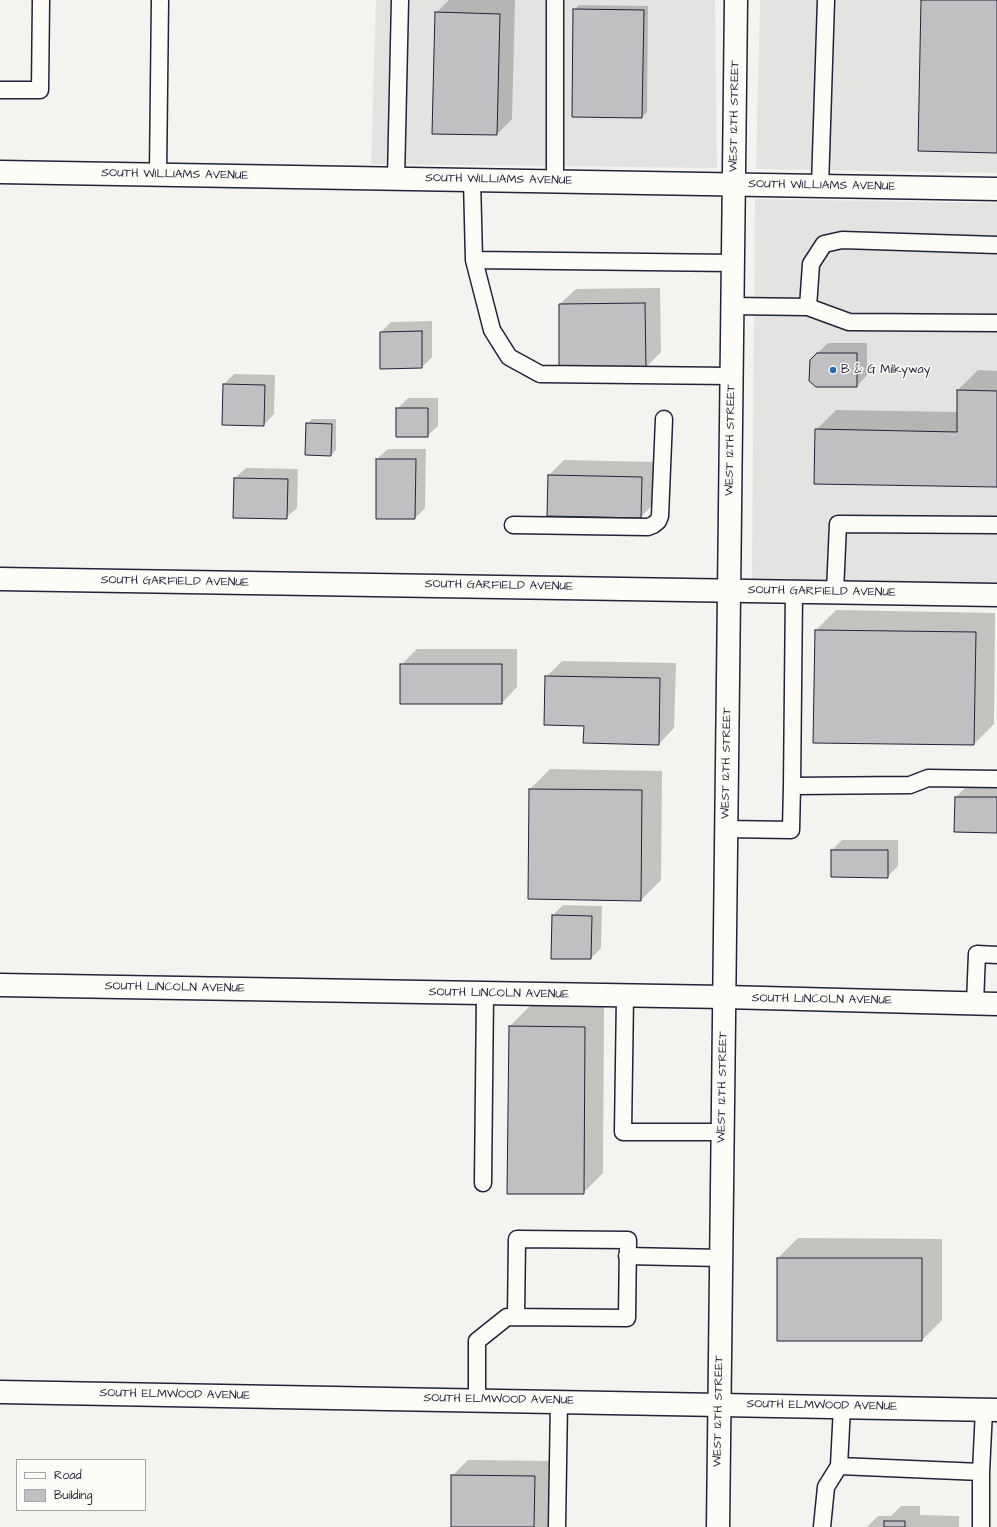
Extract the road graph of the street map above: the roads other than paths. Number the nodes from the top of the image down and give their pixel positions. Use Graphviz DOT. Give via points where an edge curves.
graph roads {
  1 [pos="41,0"];
  2 [pos="160,0"];
  3 [pos="400,0"];
  4 [pos="555,0"];
  5 [pos="736,0"];
  6 [pos="826,0"];
  7 [pos="0,90"];
  8 [pos="0,172"];
  9 [pos="158,174"];
  10 [pos="396,179"];
  11 [pos="472,180"];
  12 [pos="555,181"];
  13 [pos="734,184"];
  14 [pos="820,186"];
  15 [pos="997,189"];
  16 [pos="997,245"];
  17 [pos="474,260"];
  18 [pos="733,263"];
  19 [pos="732,306"];
  20 [pos="808,307"];
  21 [pos="997,323"];
  22 [pos="732,376"];
  23 [pos="664,419"];
  24 [pos="513,525"];
  25 [pos="997,525"];
  26 [pos="0,579"];
  27 [pos="729,590"];
  28 [pos="794,591"];
  29 [pos="835,592"];
  30 [pos="997,595"];
  31 [pos="997,779"];
  32 [pos="792,786"];
  33 [pos="726,829"];
  34 [pos="997,955"];
  35 [pos="0,985"];
  36 [pos="485,993"];
  37 [pos="625,996"];
  38 [pos="724,998"];
  39 [pos="975,1003"];
  40 [pos="997,1004"];
  41 [pos="722,1132"];
  42 [pos="483,1184"];
  43 [pos="627,1256"];
  44 [pos="721,1258"];
  45 [pos="516,1317"];
  46 [pos="0,1392"];
  47 [pos="477,1400"];
  48 [pos="559,1402"];
  49 [pos="719,1404"];
  50 [pos="842,1407"];
  51 [pos="990,1410"];
  52 [pos="839,1466"];
  53 [pos="981,1472"];
  54 [pos="557,1527"];
  55 [pos="718,1527"];
  56 [pos="822,1527"];
  57 [pos="982,1527"];
  1 -- 7 [label="lane" via="40,90"];
  2 -- 9 [label="lane"];
  3 -- 10 [label="lane"];
  4 -- 12 [label="lane"];
  5 -- 13 [label="street, WEST 12TH STREET"];
  6 -- 14 [label="lane"];
  8 -- 9 [label="street, SOUTH WILLIAMS AVENUE"];
  9 -- 10 [label="street, SOUTH WILLIAMS AVENUE"];
  10 -- 11 [label="street, SOUTH WILLIAMS AVENUE"];
  11 -- 12 [label="street, SOUTH WILLIAMS AVENUE"];
  11 -- 17 [label="lane"];
  12 -- 13 [label="street, SOUTH WILLIAMS AVENUE"];
  13 -- 14 [label="street, SOUTH WILLIAMS AVENUE"];
  13 -- 18 [label="street, WEST 12TH STREET"];
  14 -- 15 [label="street, SOUTH WILLIAMS AVENUE"];
  16 -- 20 [label="lane" via="842,240 824,244 811,264"];
  17 -- 18 [label="lane"];
  17 -- 22 [label="lane" via="492,330 509,357 540,374"];
  18 -- 19 [label="street, WEST 12TH STREET"];
  19 -- 20 [label="lane"];
  19 -- 22 [label="street, WEST 12TH STREET"];
  20 -- 21 [label="lane" via="849,322"];
  22 -- 27 [label="street, WEST 12TH STREET"];
  23 -- 24 [label="lane" via="660,516 653,525"];
  25 -- 29 [label="lane" via="838,524"];
  26 -- 27 [label="street, SOUTH GARFIELD AVENUE"];
  27 -- 28 [label="street, SOUTH GARFIELD AVENUE"];
  27 -- 33 [label="street, WEST 12TH STREET"];
  28 -- 29 [label="street, SOUTH GARFIELD AVENUE"];
  28 -- 32 [label="lane"];
  29 -- 30 [label="street, SOUTH GARFIELD AVENUE"];
  31 -- 32 [label="lane" via="928,778 910,785"];
  32 -- 33 [label="lane" via="791,830"];
  33 -- 38 [label="street, WEST 12TH STREET"];
  34 -- 39 [label="lane" via="977,954"];
  35 -- 36 [label="street, SOUTH LINCOLN AVENUE"];
  36 -- 37 [label="street, SOUTH LINCOLN AVENUE"];
  36 -- 42 [label="lane"];
  37 -- 38 [label="street, SOUTH LINCOLN AVENUE"];
  37 -- 41 [label="lane" via="623,1132"];
  38 -- 39 [label="street, SOUTH LINCOLN AVENUE"];
  38 -- 41 [label="street, WEST 12TH STREET"];
  39 -- 40 [label="street, SOUTH LINCOLN AVENUE"];
  41 -- 44 [label="street, WEST 12TH STREET"];
  43 -- 44 [label="lane"];
  43 -- 45 [label="lane" via="627,1318"];
  43 -- 45 [label="lane" via="628,1240 517,1239"];
  44 -- 49 [label="street, WEST 12TH STREET"];
  45 -- 47 [label="lane" via="508,1317 477,1341"];
  46 -- 47 [label="street, SOUTH ELMWOOD AVENUE"];
  47 -- 48 [label="street, SOUTH ELMWOOD AVENUE"];
  48 -- 49 [label="street, SOUTH ELMWOOD AVENUE"];
  48 -- 54 [label="lane"];
  49 -- 50 [label="street, SOUTH ELMWOOD AVENUE"];
  49 -- 55 [label="street, WEST 12TH STREET"];
  50 -- 51 [label="street, SOUTH ELMWOOD AVENUE"];
  50 -- 52 [label="lane"];
  51 -- 53 [label="lane"];
  52 -- 53 [label="lane"];
  52 -- 56 [label="lane" via="826,1487"];
  53 -- 57 [label="lane"];
}
